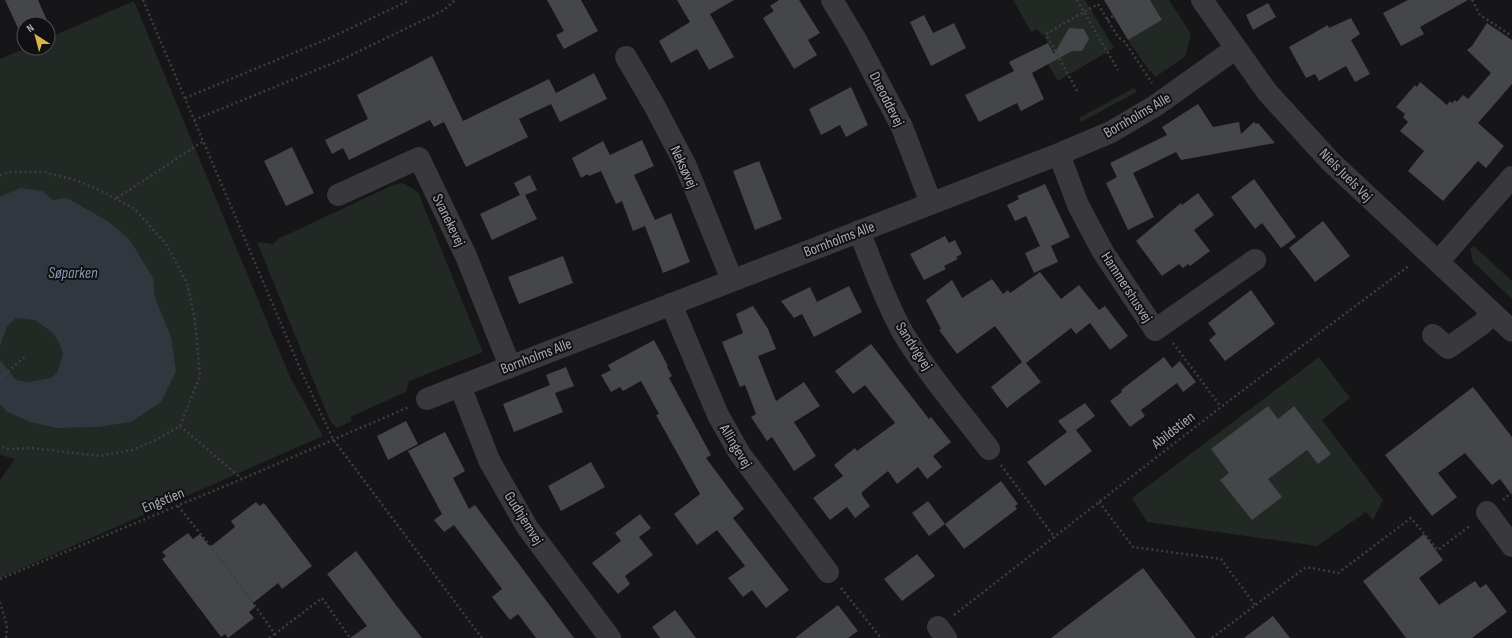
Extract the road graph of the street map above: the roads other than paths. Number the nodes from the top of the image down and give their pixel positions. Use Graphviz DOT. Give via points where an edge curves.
graph roads {
  1 [pos="832,0"];
  2 [pos="1202,0"];
  3 [pos="1235,49"];
  4 [pos="626,57"];
  5 [pos="1059,154"];
  6 [pos="1512,177"];
  7 [pos="338,195"];
  8 [pos="931,204"];
  9 [pos="859,231"];
  10 [pos="1432,256"];
  11 [pos="1255,260"];
  12 [pos="732,280"];
  13 [pos="671,304"];
  14 [pos="1492,313"];
  15 [pos="1512,331"];
  16 [pos="1433,335"];
  17 [pos="510,366"];
  18 [pos="460,386"];
  19 [pos="427,399"];
  20 [pos="989,449"];
  21 [pos="1487,512"];
  22 [pos="1512,546"];
  23 [pos="828,572"];
  24 [pos="610,638"];
  1 -- 8 [label="street, Dueoddevej" via="902,127"];
  2 -- 3 [label="street, Niels Juels Vej"];
  3 -- 5 [label="street, Bornholms Alle" via="1164,100 1111,132"];
  3 -- 10 [label="street, Niels Juels Vej" via="1267,92 1330,161"];
  4 -- 12 [label="street, Neksøvej" via="685,164"];
  5 -- 8 [label="street, Bornholms Alle"];
  5 -- 11 [label="street, Hammershusvej" via="1078,205 1103,252 1155,330"];
  6 -- 10 [label="street"];
  7 -- 17 [label="street, Svanekevej" via="419,158 466,256"];
  8 -- 9 [label="street, Bornholms Alle"];
  9 -- 12 [label="street, Bornholms Alle"];
  9 -- 20 [label="street, Sandvigvej" via="888,303 903,332"];
  10 -- 14 [label="street, Niels Juels Vej"];
  12 -- 13 [label="street, Bornholms Alle"];
  13 -- 17 [label="street, Bornholms Alle"];
  13 -- 23 [label="street, Allingevej" via="718,415 740,454"];
  14 -- 15 [label="street, Niels Juels Vej"];
  14 -- 16 [label="street" via="1482,324 1448,348"];
  17 -- 18 [label="street, Bornholms Alle"];
  18 -- 19 [label="street, Bornholms Alle"];
  18 -- 24 [label="street, Gudhjemvej" via="489,460 527,527"];
  21 -- 22 [label="street"];
}
